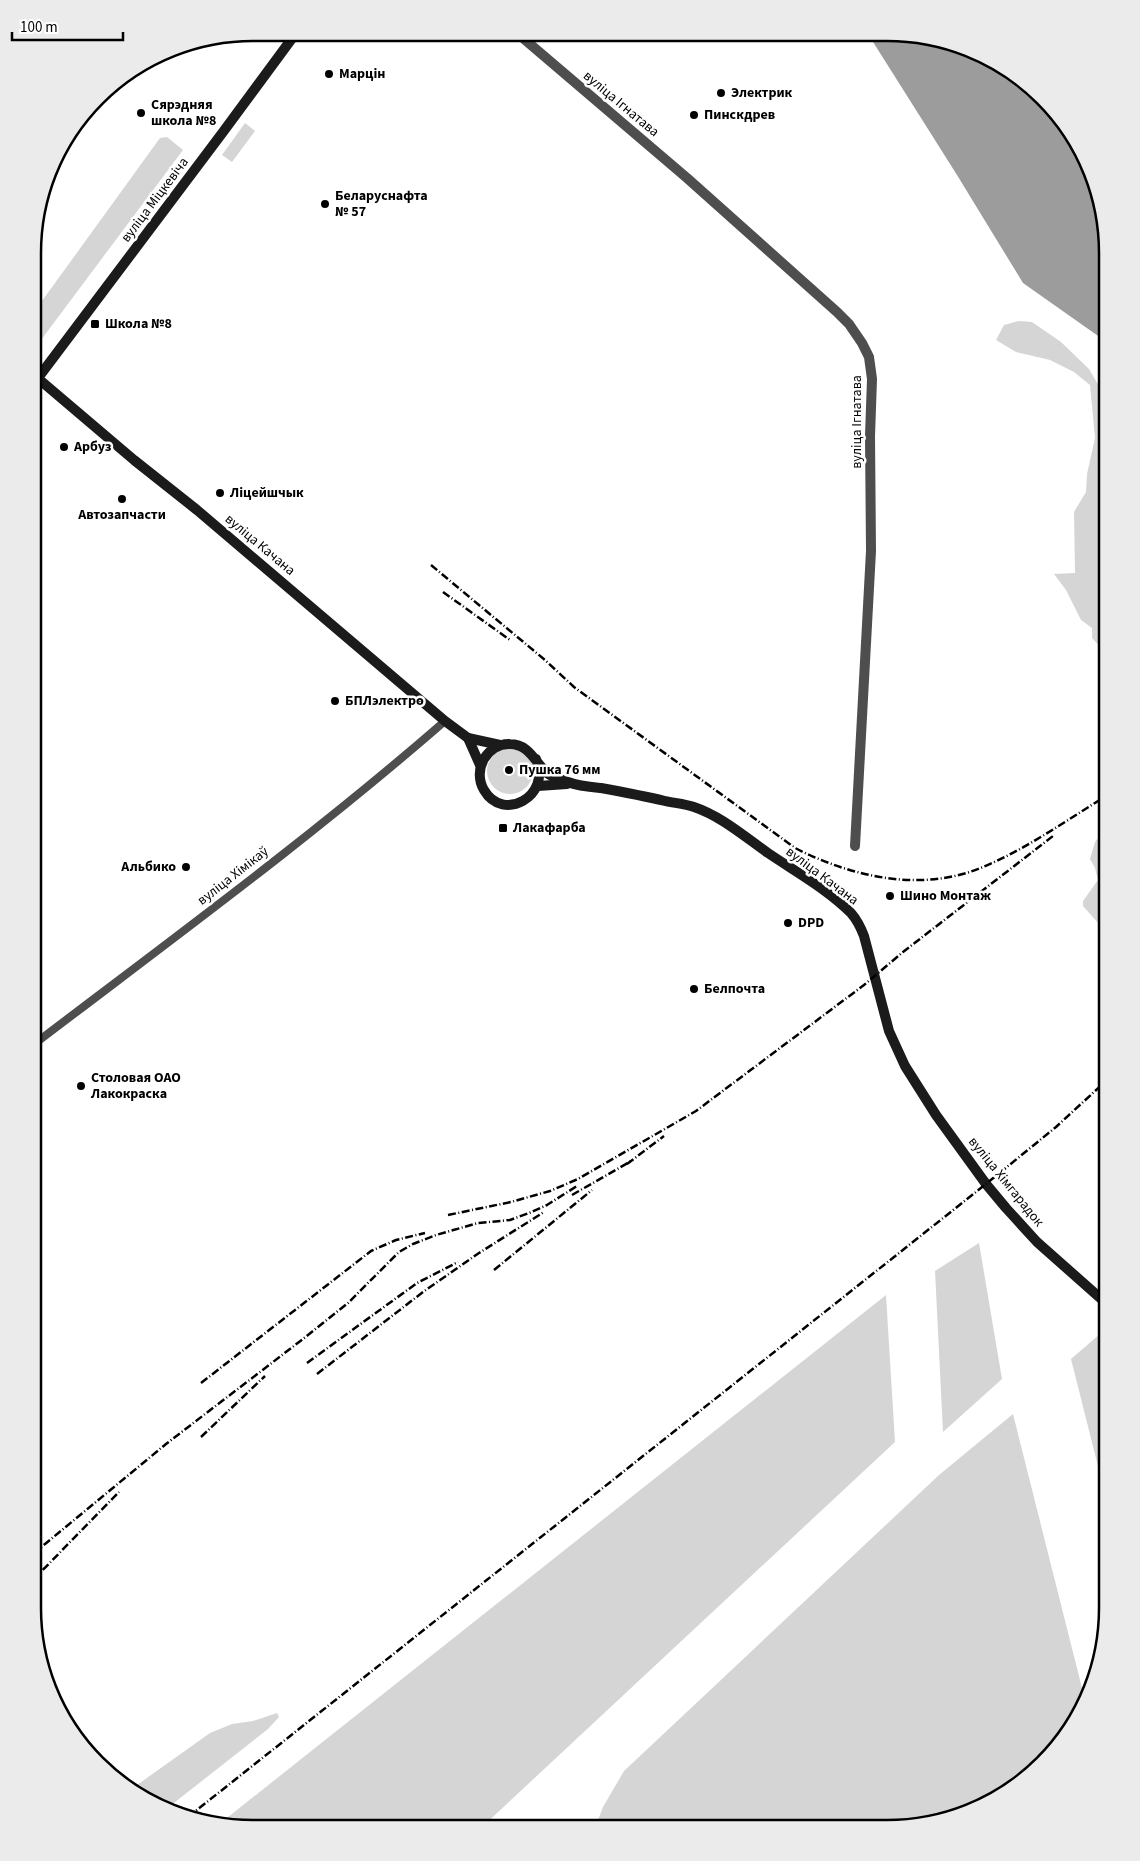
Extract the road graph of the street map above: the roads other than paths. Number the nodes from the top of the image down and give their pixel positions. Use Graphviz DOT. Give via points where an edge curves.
graph roads {
  1 [pos="290,41"];
  2 [pos="527,41"];
  3 [pos="41,370"];
  4 [pos="41,383"];
  5 [pos="445,721"];
  6 [pos="468,738"];
  7 [pos="500,745"];
  8 [pos="536,759"];
  9 [pos="480,766"];
  10 [pos="571,783"];
  11 [pos="538,786"];
  12 [pos="855,846"];
  13 [pos="41,1039"];
  14 [pos="955,1141"];
  15 [pos="1099,1297"];
  1 -- 3 [label="main road, вуліца Міцкевіча"];
  2 -- 12 [label="street, вуліца Ігнатава" via="837,312 857,335 869,357 872,379 871,551"];
  4 -- 5 [label="main road, вуліца Качана" via="198,510"];
  5 -- 6 [label="main road, вуліца Качана"];
  5 -- 13 [label="street, вуліца Хімікаў" via="356,796"];
  6 -- 7 [label="main road, вуліца Качана"];
  6 -- 9 [label="main road"];
  7 -- 8 [label="main road, вуліца Качана" via="520,746"];
  7 -- 9 [label="main road" via="488,753"];
  8 -- 10 [label="main road, вуліца Качана" via="548,774"];
  8 -- 11 [label="main road" via="540,772"];
  9 -- 11 [label="main road" via="483,789 500,803 521,802"];
  10 -- 11 [label="main road, вуліца Качана"];
  10 -- 14 [label="main road, вуліца Качана" via="694,807 727,824 851,914 864,936 896,1048"];
  14 -- 15 [label="main road, вуліца Хімгарадок" via="1006,1208"];
}
